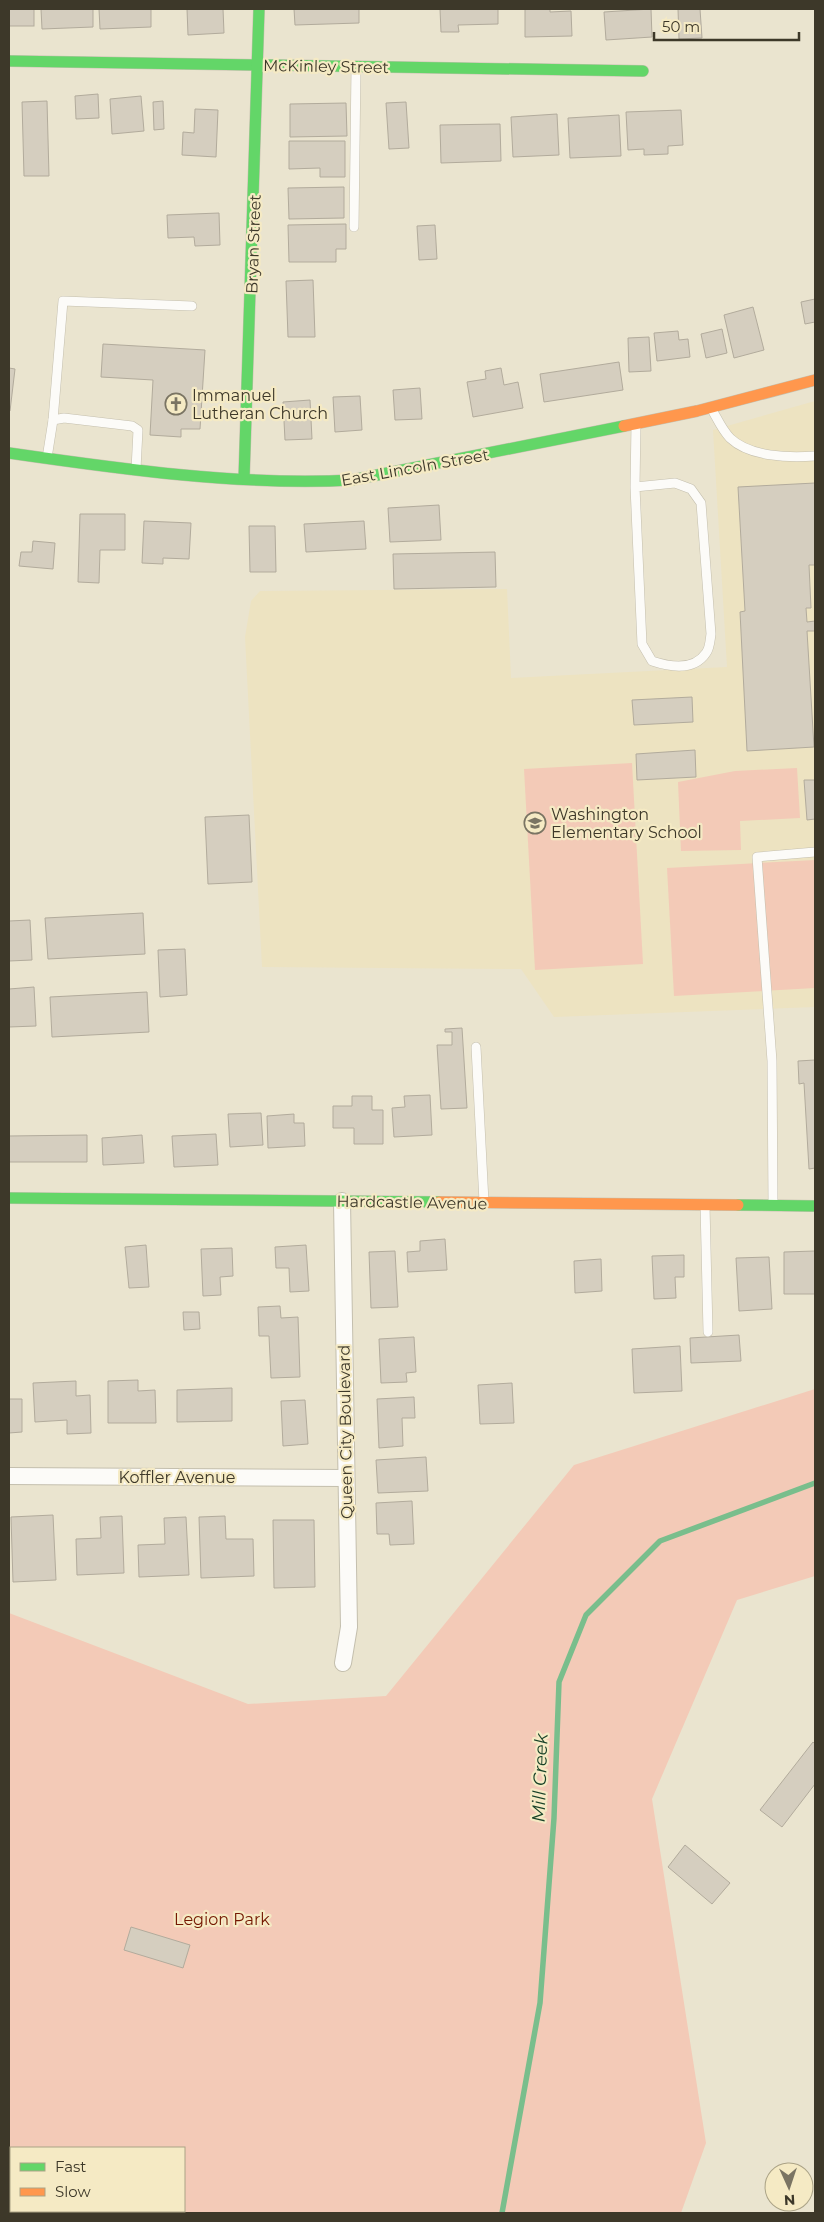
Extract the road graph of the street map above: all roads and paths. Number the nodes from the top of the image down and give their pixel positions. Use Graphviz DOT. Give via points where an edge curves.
graph roads {
  1 [pos="259,9"];
  2 [pos="9,61"];
  3 [pos="259,65"];
  4 [pos="356,67"];
  5 [pos="643,71"];
  6 [pos="354,228"];
  7 [pos="192,306"];
  8 [pos="815,380"];
  9 [pos="710,408"];
  10 [pos="52,420"];
  11 [pos="636,424"];
  12 [pos="9,454"];
  13 [pos="815,456"];
  14 [pos="46,458"];
  15 [pos="136,469"];
  16 [pos="244,479"];
  17 [pos="635,487"];
  18 [pos="815,852"];
  19 [pos="476,1047"];
  20 [pos="9,1198"];
  21 [pos="342,1202"];
  22 [pos="484,1203"];
  23 [pos="705,1205"];
  24 [pos="773,1205"];
  25 [pos="815,1206"];
  26 [pos="708,1332"];
  27 [pos="9,1476"];
  28 [pos="344,1478"];
  29 [pos="343,1663"];
  1 -- 3 [label="street, Bryan Street"];
  2 -- 3 [label="street, McKinley Street"];
  3 -- 4 [label="street, McKinley Street"];
  3 -- 16 [label="street, Bryan Street"];
  4 -- 5 [label="street, McKinley Street"];
  4 -- 6 [label="lane"];
  7 -- 10 [label="lane" via="63,301"];
  8 -- 9 [label="street, East Lincoln Street"];
  9 -- 11 [label="street, East Lincoln Street"];
  9 -- 13 [label="lane" via="729,437 740,445 761,453"];
  10 -- 14 [label="lane"];
  10 -- 15 [label="lane" via="64,418 132,426 138,430"];
  11 -- 16 [label="street, East Lincoln Street" via="352,480 313,483"];
  11 -- 17 [label="lane"];
  12 -- 14 [label="street, East Lincoln Street"];
  14 -- 15 [label="street, East Lincoln Street"];
  15 -- 16 [label="street, East Lincoln Street"];
  17 -- 17 [label="lane" via="642,644 652,661 669,667 695,664 707,652 711,634 701,503 691,489 676,483"];
  18 -- 24 [label="lane" via="757,857 772,1061"];
  19 -- 22 [label="lane"];
  20 -- 21 [label="street, Hardcastle Avenue"];
  21 -- 22 [label="street, Hardcastle Avenue"];
  21 -- 28 [label="street, Queen City Boulevard"];
  22 -- 23 [label="street, Hardcastle Avenue"];
  23 -- 24 [label="street, Hardcastle Avenue"];
  23 -- 26 [label="lane"];
  24 -- 25 [label="street, Hardcastle Avenue"];
  27 -- 28 [label="street, Koffler Avenue"];
  28 -- 29 [label="street, Queen City Boulevard" via="349,1627"];
}
